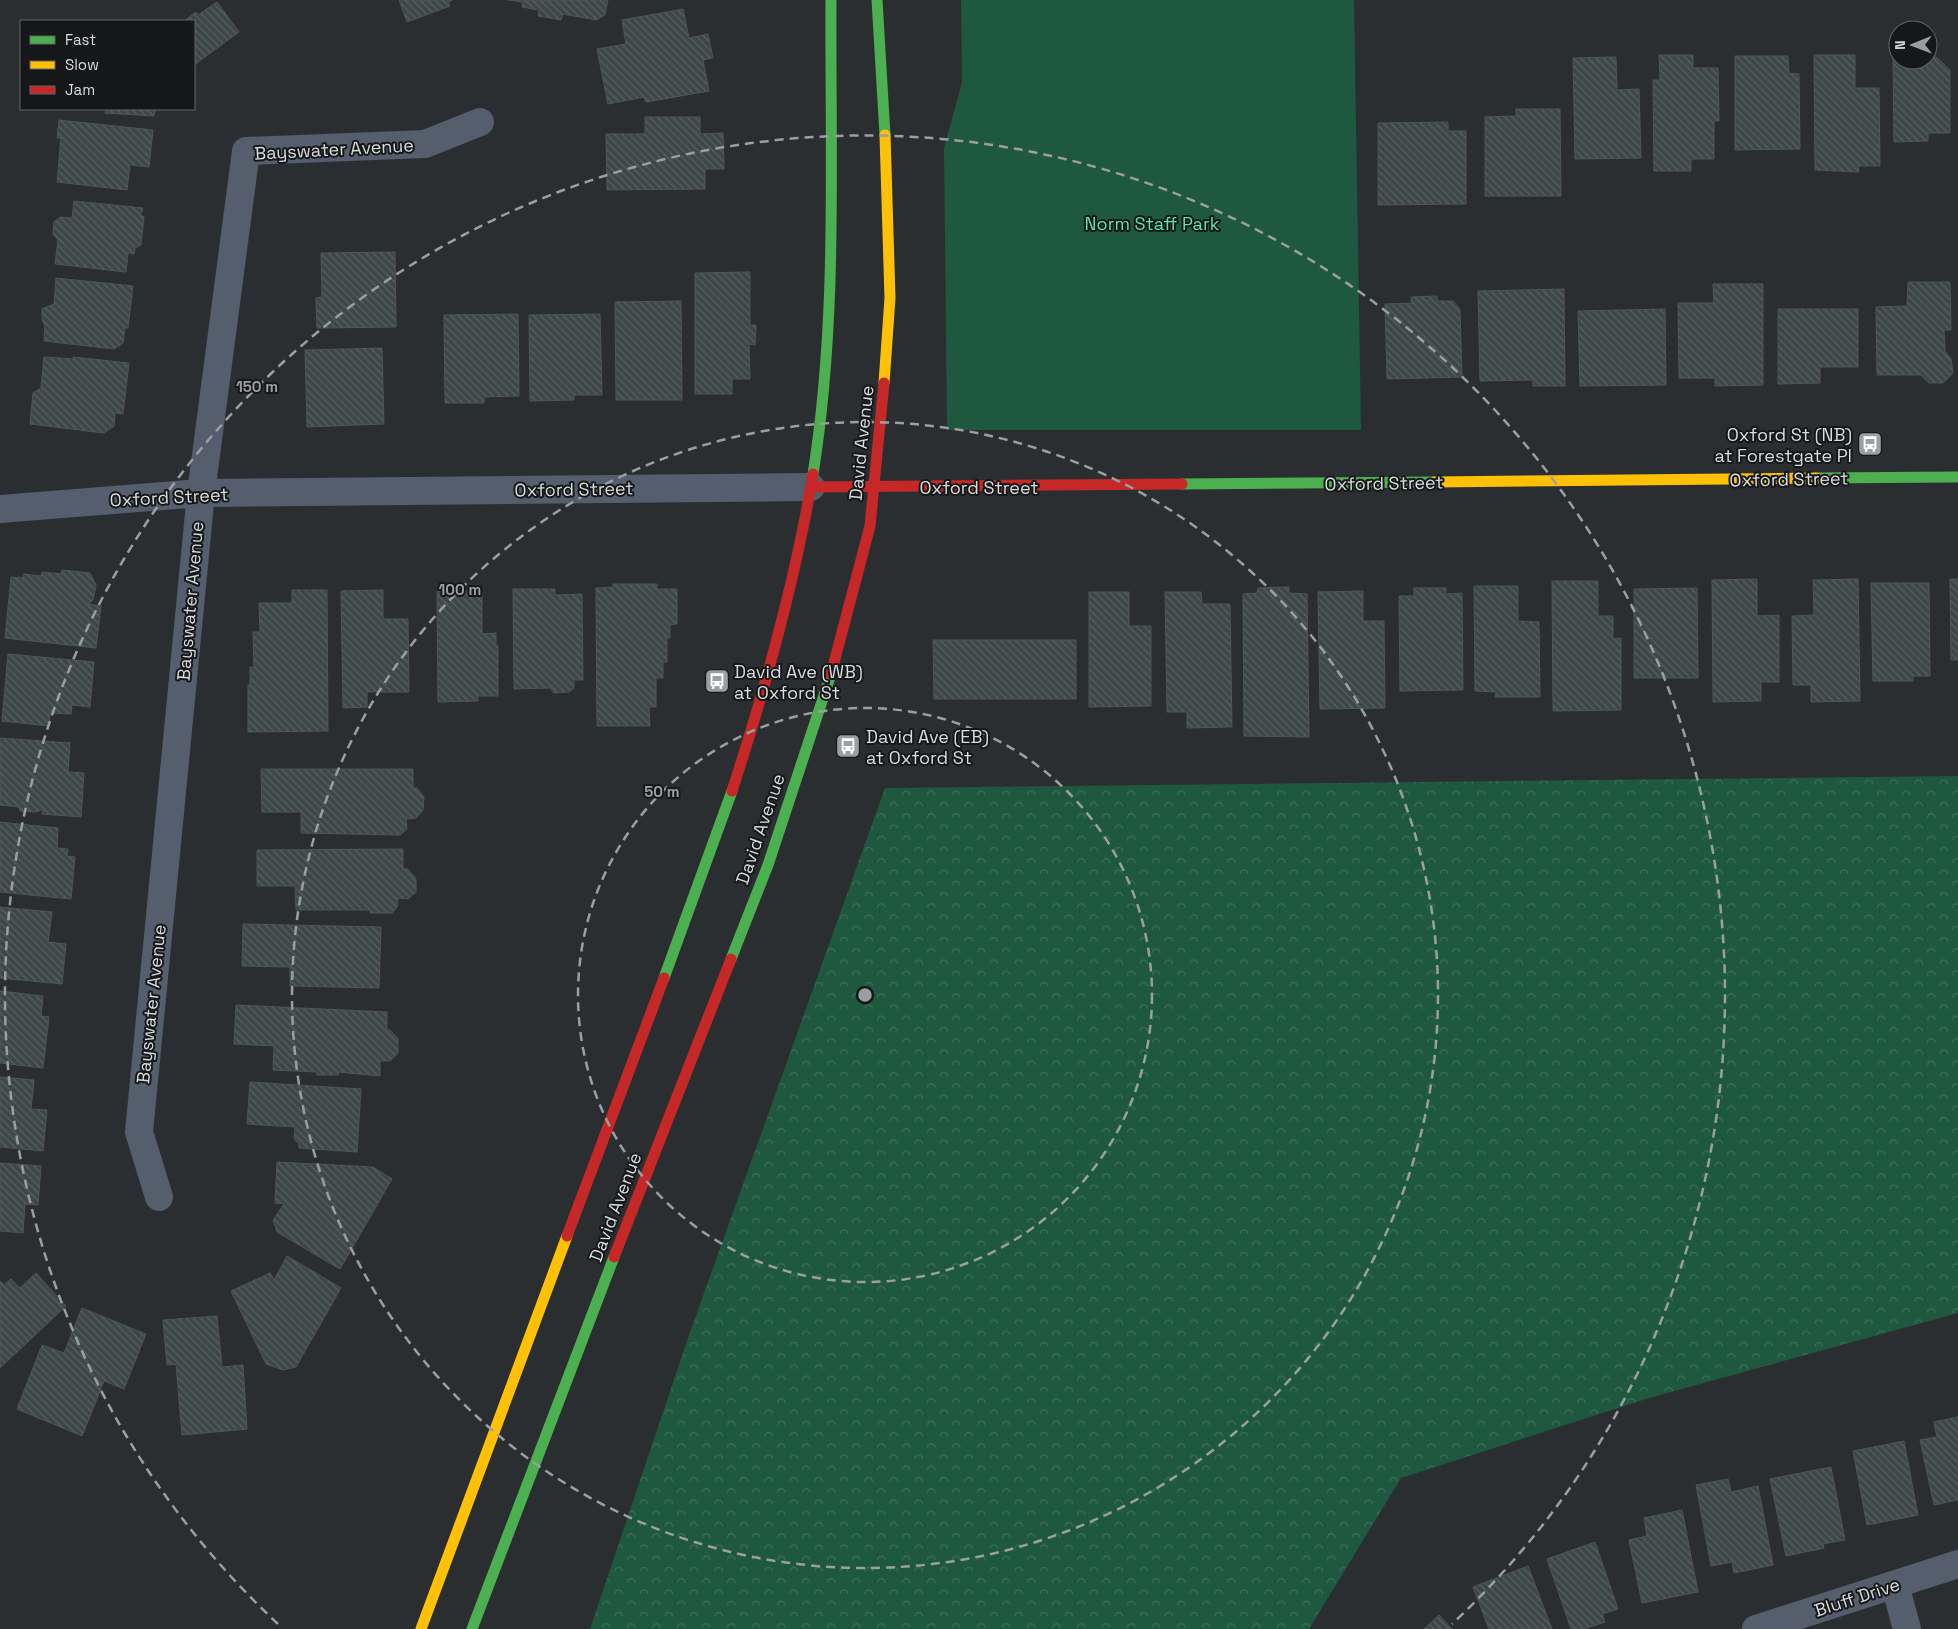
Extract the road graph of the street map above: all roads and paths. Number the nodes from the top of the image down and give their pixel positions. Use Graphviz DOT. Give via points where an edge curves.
graph roads {
  1 [pos="831,0"];
  2 [pos="877,0"];
  3 [pos="480,122"];
  4 [pos="1958,477"];
  5 [pos="811,488"];
  6 [pos="874,488"];
  7 [pos="200,493"];
  8 [pos="0,509"];
  9 [pos="159,1197"];
  10 [pos="1958,1564"];
  11 [pos="1895,1585"];
  12 [pos="421,1629"];
  13 [pos="472,1629"];
  14 [pos="1756,1629"];
  15 [pos="1907,1629"];
  1 -- 5 [label="main road, David Avenue" via="826,324"];
  2 -- 6 [label="main road, David Avenue" via="890,298"];
  3 -- 7 [label="street, Bayswater Avenue" via="425,144 246,151"];
  4 -- 6 [label="main road, Oxford Street"];
  5 -- 6 [label="main road, Oxford Street"];
  5 -- 7 [label="street, Oxford Street"];
  5 -- 12 [label="main road, David Avenue" via="774,659 712,848"];
  6 -- 13 [label="main road, David Avenue" via="870,526 834,666 768,865 557,1402"];
  7 -- 8 [label="street, Oxford Street"];
  7 -- 9 [label="street, Bayswater Avenue" via="139,1132"];
  10 -- 11 [label="street, Bluff Drive"];
  11 -- 14 [label="street, Bluff Drive"];
  11 -- 15 [label="street"];
}
